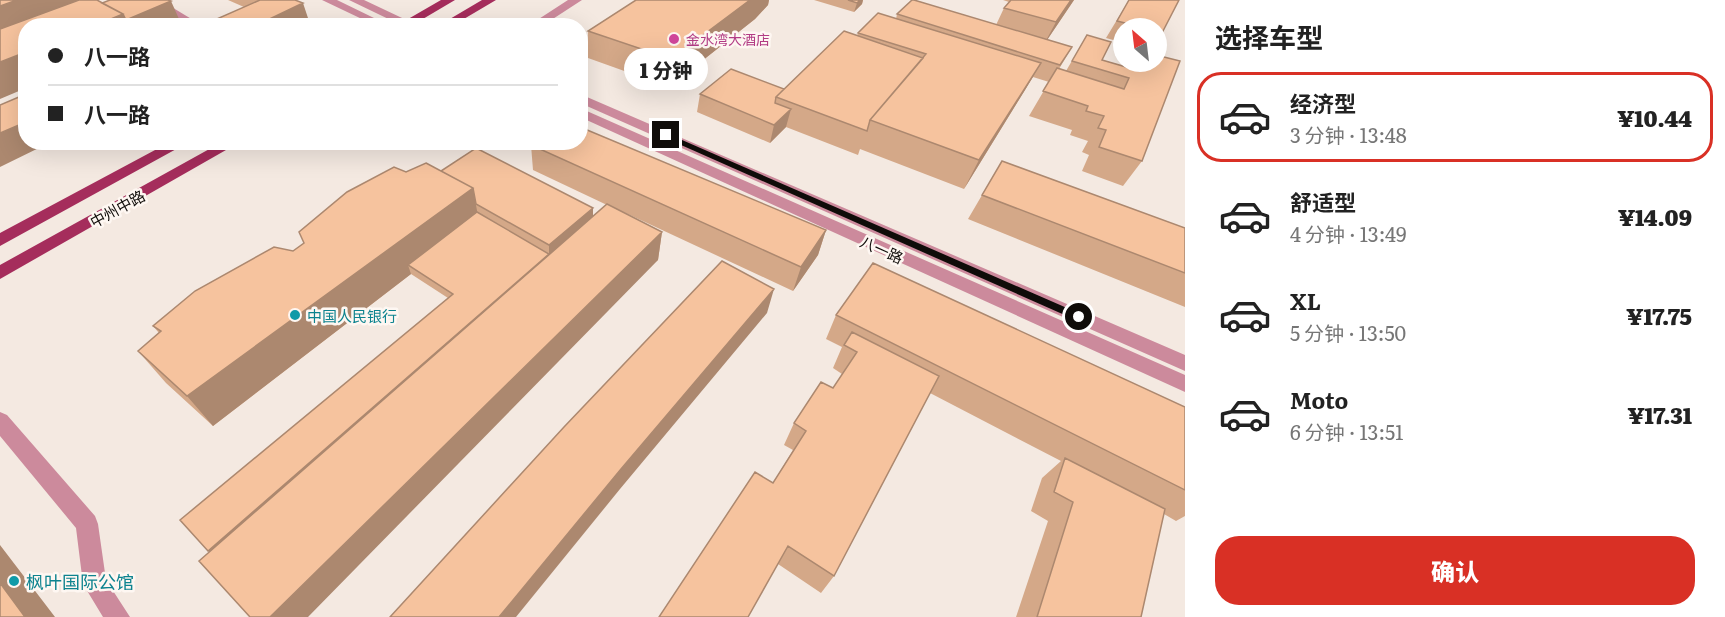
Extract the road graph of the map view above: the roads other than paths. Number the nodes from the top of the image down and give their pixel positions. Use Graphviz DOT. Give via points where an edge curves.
graph roads {
  1 [pos="152,0"];
  2 [pos="328,0"];
  3 [pos="356,0"];
  4 [pos="449,0"];
  5 [pos="490,0"];
  6 [pos="576,0"];
  7 [pos="184,18"];
  8 [pos="367,18"];
  9 [pos="394,18"];
  10 [pos="418,18"];
  11 [pos="457,18"];
  12 [pos="546,18"];
  13 [pos="588,102"];
  14 [pos="588,116"];
  15 [pos="167,150"];
  16 [pos="219,150"];
  17 [pos="0,240"];
  18 [pos="0,273"];
  19 [pos="1185,363"];
  20 [pos="1185,384"];
  21 [pos="0,421"];
  22 [pos="118,617"];
  1 -- 7 [label="street"];
  2 -- 8 [label="street"];
  3 -- 9 [label="street"];
  4 -- 10 [label="main road"];
  5 -- 11 [label="main road"];
  6 -- 12 [label="street"];
  13 -- 19 [label="street, 八一路"];
  14 -- 20 [label="street, 八一路"];
  15 -- 17 [label="main road, 中州中路"];
  16 -- 18 [label="main road, 中州中路"];
  21 -- 22 [label="street" via="87,524 95,584"];
}
